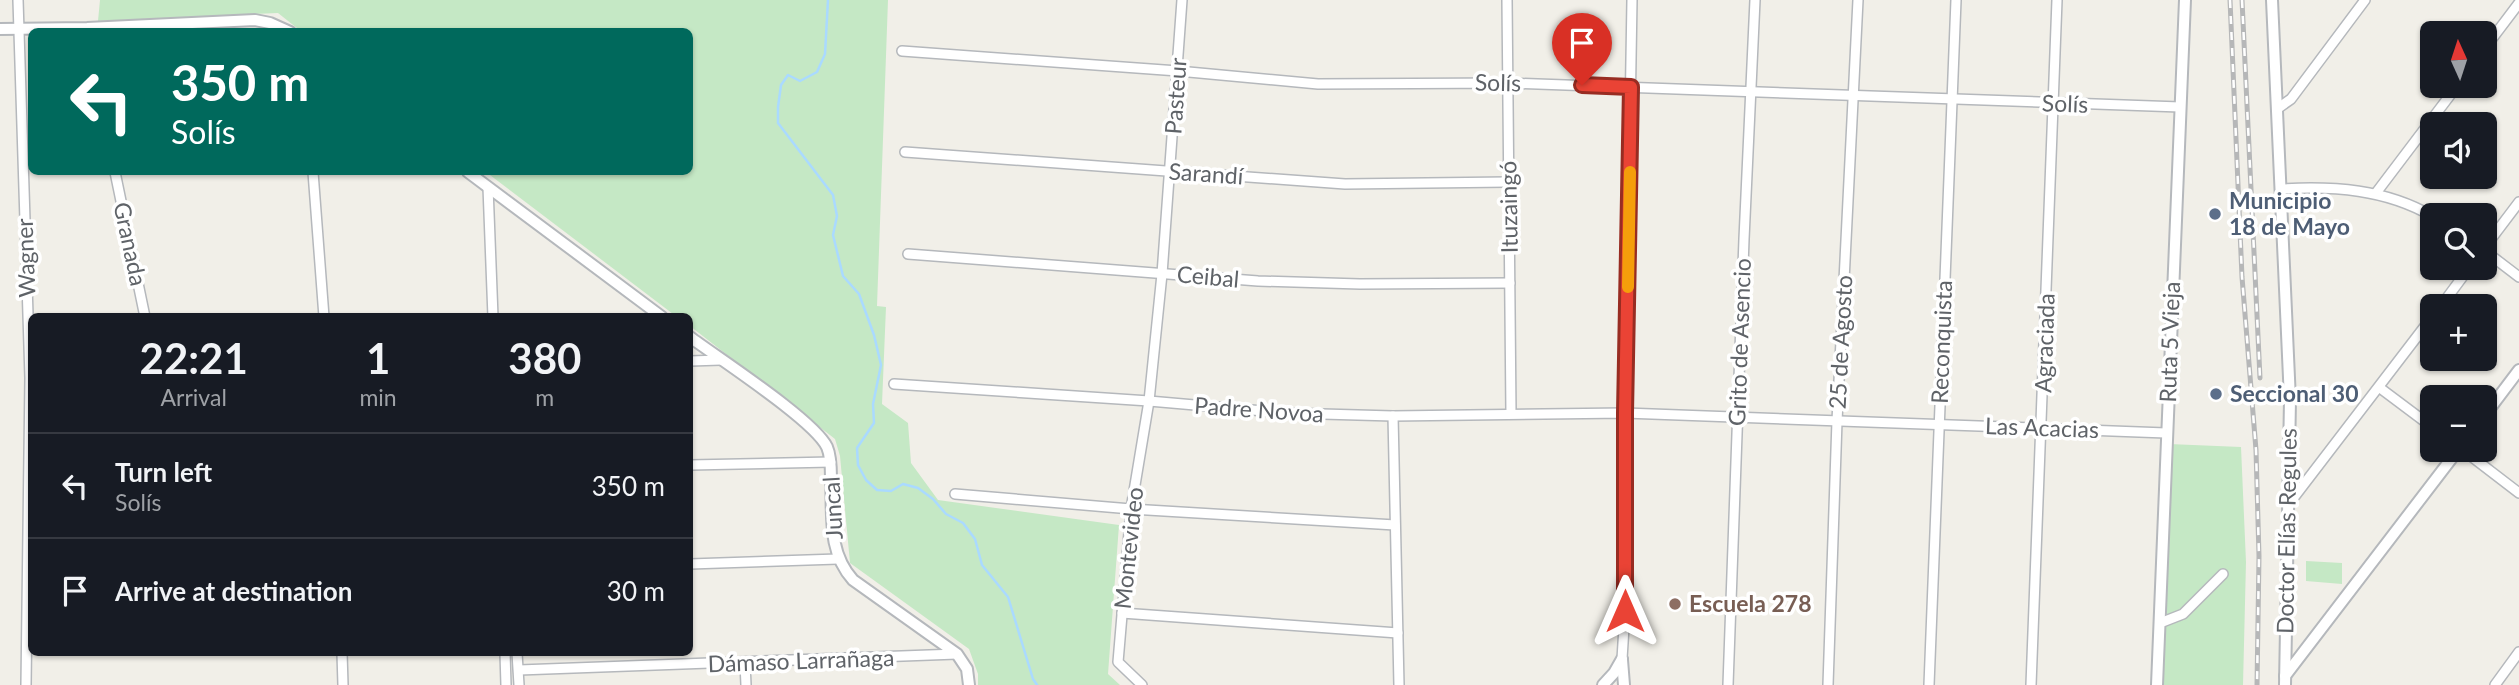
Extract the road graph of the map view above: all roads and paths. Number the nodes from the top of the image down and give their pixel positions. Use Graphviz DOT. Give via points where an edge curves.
graph roads {
  1 [pos="18,0"];
  2 [pos="1182,0"];
  3 [pos="1507,0"];
  4 [pos="1632,0"];
  5 [pos="1755,0"];
  6 [pos="1858,0"];
  7 [pos="1956,0"];
  8 [pos="2057,0"];
  9 [pos="2185,0"];
  10 [pos="2272,0"];
  11 [pos="2365,0"];
  12 [pos="2519,3"];
  13 [pos="121,28"];
  14 [pos="281,28"];
  15 [pos="0,29"];
  16 [pos="18,29"];
  17 [pos="28,29"];
  18 [pos="2497,32"];
  19 [pos="902,51"];
  20 [pos="1178,71"];
  21 [pos="1508,83"];
  22 [pos="1631,87"];
  23 [pos="1751,93"];
  24 [pos="1852,97"];
  25 [pos="2448,98"];
  26 [pos="1952,100"];
  27 [pos="2053,104"];
  28 [pos="2180,107"];
  29 [pos="2277,109"];
  30 [pos="905,152"];
  31 [pos="1170,172"];
  32 [pos="116,175"];
  33 [pos="313,175"];
  34 [pos="472,175"];
  35 [pos="1508,182"];
  36 [pos="488,187"];
  37 [pos="2281,189"];
  38 [pos="2376,193"];
  39 [pos="2519,202"];
  40 [pos="2420,211"];
  41 [pos="2497,232"];
  42 [pos="908,254"];
  43 [pos="2497,259"];
  44 [pos="1162,274"];
  45 [pos="2519,277"];
  46 [pos="1510,282"];
  47 [pos="144,313"];
  48 [pos="324,313"];
  49 [pos="493,313"];
  50 [pos="657,313"];
  51 [pos="28,320"];
  52 [pos="2420,333"];
  53 [pos="693,339"];
  54 [pos="721,360"];
  55 [pos="693,361"];
  56 [pos="2519,370"];
  57 [pos="894,384"];
  58 [pos="2380,388"];
  59 [pos="2497,399"];
  60 [pos="1149,401"];
  61 [pos="1511,413"];
  62 [pos="1625,413"];
  63 [pos="1393,416"];
  64 [pos="1738,416"];
  65 [pos="2420,418"];
  66 [pos="1837,421"];
  67 [pos="1939,424"];
  68 [pos="2042,429"];
  69 [pos="2166,433"];
  70 [pos="831,461"];
  71 [pos="2452,462"];
  72 [pos="2477,462"];
  73 [pos="693,465"];
  74 [pos="2519,493"];
  75 [pos="954,494"];
  76 [pos="2288,505"];
  77 [pos="1131,509"];
  78 [pos="1395,525"];
  79 [pos="838,559"];
  80 [pos="693,564"];
  81 [pos="2223,573"];
  82 [pos="1122,613"];
  83 [pos="2160,623"];
  84 [pos="28,624"];
  85 [pos="1398,633"];
  86 [pos="2519,652"];
  87 [pos="957,654"];
  88 [pos="342,656"];
  89 [pos="505,656"];
  90 [pos="517,656"];
  91 [pos="1622,659"];
  92 [pos="745,663"];
  93 [pos="519,670"];
  94 [pos="2285,680"];
  95 [pos="1605,683"];
  96 [pos="26,685"];
  97 [pos="343,685"];
  98 [pos="506,685"];
  99 [pos="519,685"];
  100 [pos="746,685"];
  101 [pos="969,685"];
  102 [pos="1142,685"];
  103 [pos="1399,685"];
  104 [pos="1622,685"];
  105 [pos="1728,685"];
  106 [pos="1828,685"];
  107 [pos="1929,685"];
  108 [pos="2031,685"];
  109 [pos="2157,685"];
  110 [pos="2495,685"];
  1 -- 16 [label="street, Wagner"];
  2 -- 20 [label="street, Pasteur"];
  3 -- 21 [label="street, Ituzaingó"];
  4 -- 22 [label="street"];
  5 -- 23 [label="street, Grito de Asencio"];
  6 -- 24 [label="street, 25 de Agosto"];
  7 -- 26 [label="street, Reconquista"];
  8 -- 27 [label="street, Agraciada"];
  9 -- 28 [label="street, Ruta 5 Vieja"];
  10 -- 29 [label="street, Doctor Elías Regules"];
  11 -- 29 [label="street" via="2291,99"];
  12 -- 18 [label="street"];
  13 -- 14 [label="street" via="255,20"];
  15 -- 16 [label="street"];
  16 -- 17 [label="street"];
  16 -- 51 [label="street, Wagner"];
  19 -- 20 [label="street, Solís"];
  20 -- 21 [label="street, Solís" via="1318,83"];
  20 -- 31 [label="street, Pasteur"];
  21 -- 22 [label="street, Solís"];
  21 -- 35 [label="street, Ituzaingó"];
  22 -- 23 [label="street, Solís"];
  22 -- 62 [label="street"];
  23 -- 24 [label="street, Solís"];
  23 -- 64 [label="street, Grito de Asencio"];
  24 -- 26 [label="street, Solís"];
  24 -- 66 [label="street, 25 de Agosto"];
  25 -- 38 [label="street"];
  26 -- 27 [label="street, Solís"];
  26 -- 67 [label="street, Reconquista"];
  27 -- 28 [label="street, Solís"];
  27 -- 68 [label="street, Agraciada"];
  28 -- 69 [label="street, Ruta 5 Vieja"];
  29 -- 37 [label="street, Doctor Elías Regules"];
  30 -- 31 [label="street, Sarandí"];
  31 -- 35 [label="street, Sarandí" via="1345,184"];
  31 -- 44 [label="street, Pasteur"];
  32 -- 47 [label="street, Granada"];
  33 -- 48 [label="street"];
  34 -- 36 [label="street"];
  35 -- 46 [label="street, Ituzaingó"];
  36 -- 49 [label="street"];
  36 -- 50 [label="street"];
  37 -- 38 [label="street" via="2346,188"];
  37 -- 76 [label="street, Doctor Elías Regules" via="2290,400"];
  38 -- 40 [label="street"];
  39 -- 41 [label="street"];
  42 -- 44 [label="street, Ceibal"];
  43 -- 45 [label="street"];
  44 -- 46 [label="street, Ceibal" via="1310,284"];
  44 -- 60 [label="street, Pasteur"];
  46 -- 61 [label="street, Ituzaingó"];
  52 -- 58 [label="street"];
  53 -- 54 [label="street, Juncal"];
  54 -- 55 [label="street"];
  54 -- 70 [label="street, Juncal" via="816,432"];
  56 -- 59 [label="street"];
  57 -- 60 [label="street, Padre Novoa"];
  58 -- 65 [label="street"];
  58 -- 76 [label="street"];
  60 -- 63 [label="street, Padre Novoa" via="1287,413"];
  60 -- 77 [label="street, Montevideo"];
  61 -- 62 [label="street, Padre Novoa"];
  61 -- 63 [label="street, Padre Novoa"];
  62 -- 64 [label="street, Las Acacias"];
  62 -- 91 [label="street"];
  63 -- 78 [label="street"];
  64 -- 66 [label="street, Las Acacias"];
  64 -- 105 [label="street, Grito de Asencio"];
  66 -- 67 [label="street, Las Acacias"];
  66 -- 106 [label="street, 25 de Agosto"];
  67 -- 68 [label="street, Las Acacias"];
  67 -- 107 [label="street, Reconquista"];
  68 -- 69 [label="street, Las Acacias"];
  68 -- 108 [label="street, Agraciada"];
  69 -- 83 [label="street, Ruta 5 Vieja"];
  70 -- 73 [label="street"];
  70 -- 79 [label="street, Juncal"];
  71 -- 94 [label="street"];
  72 -- 74 [label="street"];
  75 -- 77 [label="street"];
  76 -- 94 [label="street, Doctor Elías Regules"];
  77 -- 78 [label="street"];
  77 -- 82 [label="street, Montevideo"];
  78 -- 85 [label="street"];
  79 -- 80 [label="street"];
  79 -- 87 [label="street, Juncal" via="853,580"];
  81 -- 83 [label="street" via="2183,614"];
  82 -- 85 [label="street"];
  82 -- 102 [label="street, Montevideo" via="1118,662"];
  83 -- 109 [label="street, Ruta 5 Vieja"];
  84 -- 96 [label="street, Wagner"];
  85 -- 103 [label="street"];
  86 -- 110 [label="street"];
  87 -- 92 [label="street, Dámaso Larrañaga"];
  87 -- 101 [label="street" via="967,669"];
  88 -- 97 [label="street"];
  89 -- 98 [label="street"];
  90 -- 93 [label="street"];
  91 -- 95 [label="street"];
  91 -- 104 [label="street"];
  92 -- 93 [label="street, Dámaso Larrañaga"];
  92 -- 100 [label="street"];
  93 -- 99 [label="street"];
  95 -- 104 [label="street"];
}
